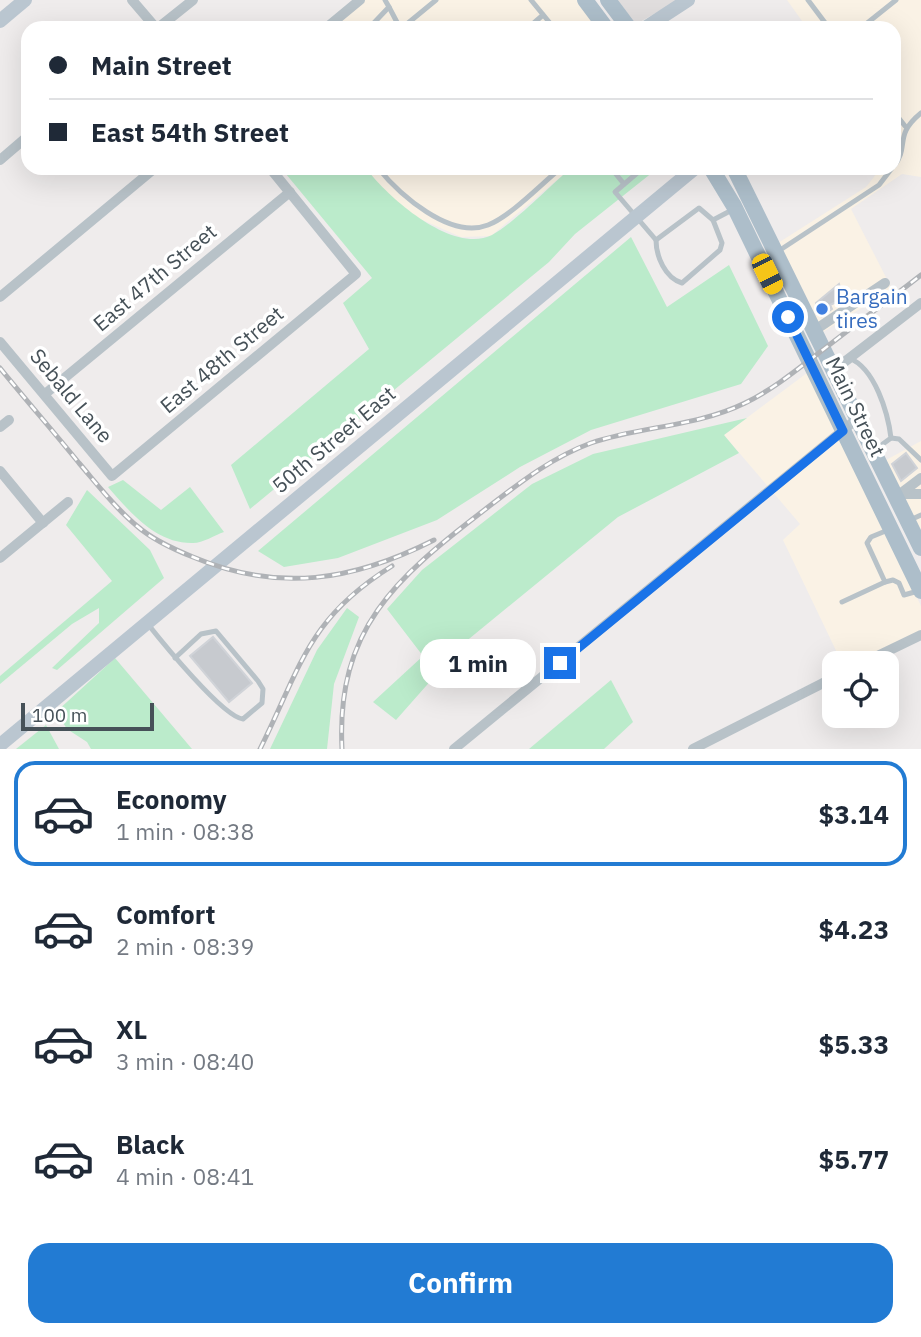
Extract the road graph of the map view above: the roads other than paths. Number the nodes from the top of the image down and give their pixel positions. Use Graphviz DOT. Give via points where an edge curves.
graph roads {
  1 [pos="25,0"];
  2 [pos="132,0"];
  3 [pos="192,0"];
  4 [pos="360,0"];
  5 [pos="384,0"];
  6 [pos="436,0"];
  7 [pos="531,0"];
  8 [pos="585,0"];
  9 [pos="608,0"];
  10 [pos="688,0"];
  11 [pos="808,0"];
  12 [pos="896,0"];
  13 [pos="389,7"];
  14 [pos="543,15"];
  15 [pos="0,21"];
  16 [pos="151,21"];
  17 [pos="166,21"];
  18 [pos="334,21"];
  19 [pos="376,21"];
  20 [pos="397,21"];
  21 [pos="410,21"];
  22 [pos="536,21"];
  23 [pos="548,21"];
  24 [pos="601,21"];
  25 [pos="624,21"];
  26 [pos="656,21"];
  27 [pos="824,21"];
  28 [pos="870,21"];
  29 [pos="921,113"];
  30 [pos="901,121"];
  31 [pos="905,126"];
  32 [pos="21,142"];
  33 [pos="901,145"];
  34 [pos="0,160"];
  35 [pos="147,175"];
  36 [pos="276,175"];
  37 [pos="383,175"];
  38 [pos="552,175"];
  39 [pos="617,175"];
  40 [pos="635,175"];
  41 [pos="687,175"];
  42 [pos="714,175"];
  43 [pos="738,175"];
  44 [pos="887,175"];
  45 [pos="624,184"];
  46 [pos="290,192"];
  47 [pos="735,208"];
  48 [pos="637,216"];
  49 [pos="713,220"];
  50 [pos="656,240"];
  51 [pos="777,252"];
  52 [pos="885,283"];
  53 [pos="0,297"];
  54 [pos="921,303"];
  55 [pos="815,330"];
  56 [pos="0,342"];
  57 [pos="849,358"];
  58 [pos="834,370"];
  59 [pos="45,394"];
  60 [pos="858,418"];
  61 [pos="843,431"];
  62 [pos="891,438"];
  63 [pos="873,451"];
  64 [pos="921,460"];
  65 [pos="0,471"];
  66 [pos="112,476"];
  67 [pos="921,478"];
  68 [pos="921,494"];
  69 [pos="898,495"];
  70 [pos="68,502"];
  71 [pos="918,517"];
  72 [pos="43,523"];
  73 [pos="891,529"];
  74 [pos="920,546"];
  75 [pos="0,558"];
  76 [pos="885,582"];
  77 [pos="921,590"];
  78 [pos="842,602"];
  79 [pos="147,623"];
  80 [pos="921,635"];
  81 [pos="888,651"];
  82 [pos="175,658"];
  83 [pos="822,684"];
  84 [pos="0,745"];
  85 [pos="454,749"];
  86 [pos="693,749"];
  1 -- 15 [label="street"];
  2 -- 16 [label="street"];
  3 -- 17 [label="street"];
  4 -- 18 [label="street"];
  5 -- 13 [label="lane"];
  6 -- 21 [label="lane"];
  7 -- 14 [label="lane"];
  8 -- 24 [label="main road"];
  9 -- 25 [label="main road"];
  10 -- 26 [label="street"];
  11 -- 27 [label="lane"];
  12 -- 28 [label="lane"];
  13 -- 19 [label="lane"];
  13 -- 20 [label="lane"];
  14 -- 22 [label="lane"];
  14 -- 23 [label="lane"];
  29 -- 31 [label="lane"];
  30 -- 31 [label="lane"];
  31 -- 33 [label="lane"];
  32 -- 34 [label="street"];
  35 -- 53 [label="street"];
  36 -- 46 [label="street"];
  37 -- 38 [label="lane" via="421,209 471,228 495,222"];
  39 -- 45 [label="lane"];
  40 -- 45 [label="lane"];
  41 -- 48 [label="street, 50th Street East"];
  42 -- 47 [label="main road, Main Street"];
  43 -- 51 [label="main road, Main Street"];
  44 -- 51 [label="lane" via="879,185"];
  45 -- 48 [label="lane" via="615,192"];
  46 -- 59 [label="street, East 47th Street"];
  46 -- 66 [label="street, East 48th Street" via="356,274"];
  47 -- 49 [label="lane"];
  47 -- 61 [label="main road, Main Street"];
  48 -- 50 [label="lane"];
  48 -- 79 [label="street, 50th Street East"];
  49 -- 50 [label="lane" via="699,208"];
  49 -- 50 [label="lane" via="722,243 720,250 682,283 661,265"];
  51 -- 55 [label="main road, Main Street"];
  52 -- 55 [label="street"];
  54 -- 57 [label="street"];
  55 -- 58 [label="main road, Main Street"];
  56 -- 59 [label="street, Sebald Lane"];
  57 -- 58 [label="street"];
  57 -- 62 [label="lane" via="869,376 889,419"];
  58 -- 60 [label="main road, Main Street"];
  59 -- 66 [label="street, Sebald Lane"];
  60 -- 61 [label="street"];
  60 -- 63 [label="main road, Main Street"];
  61 -- 73 [label="main road, Main Street"];
  61 -- 85 [label="street"];
  62 -- 63 [label="lane"];
  62 -- 64 [label="lane" via="899,439"];
  63 -- 69 [label="main road, Main Street"];
  65 -- 72 [label="street"];
  67 -- 69 [label="street"];
  68 -- 69 [label="street"];
  69 -- 71 [label="main road, Main Street"];
  70 -- 72 [label="street"];
  71 -- 74 [label="main road, Main Street"];
  72 -- 75 [label="street"];
  73 -- 76 [label="lane" via="867,543"];
  73 -- 77 [label="main road, Main Street"];
  76 -- 77 [label="lane" via="899,583 904,595"];
  76 -- 78 [label="lane"];
  79 -- 82 [label="lane"];
  79 -- 84 [label="street, 50th Street East"];
  80 -- 81 [label="street"];
  82 -- 82 [label="lane" via="232,715 243,719 262,702 258,681 216,631 201,634"];
  83 -- 86 [label="street"];
}
